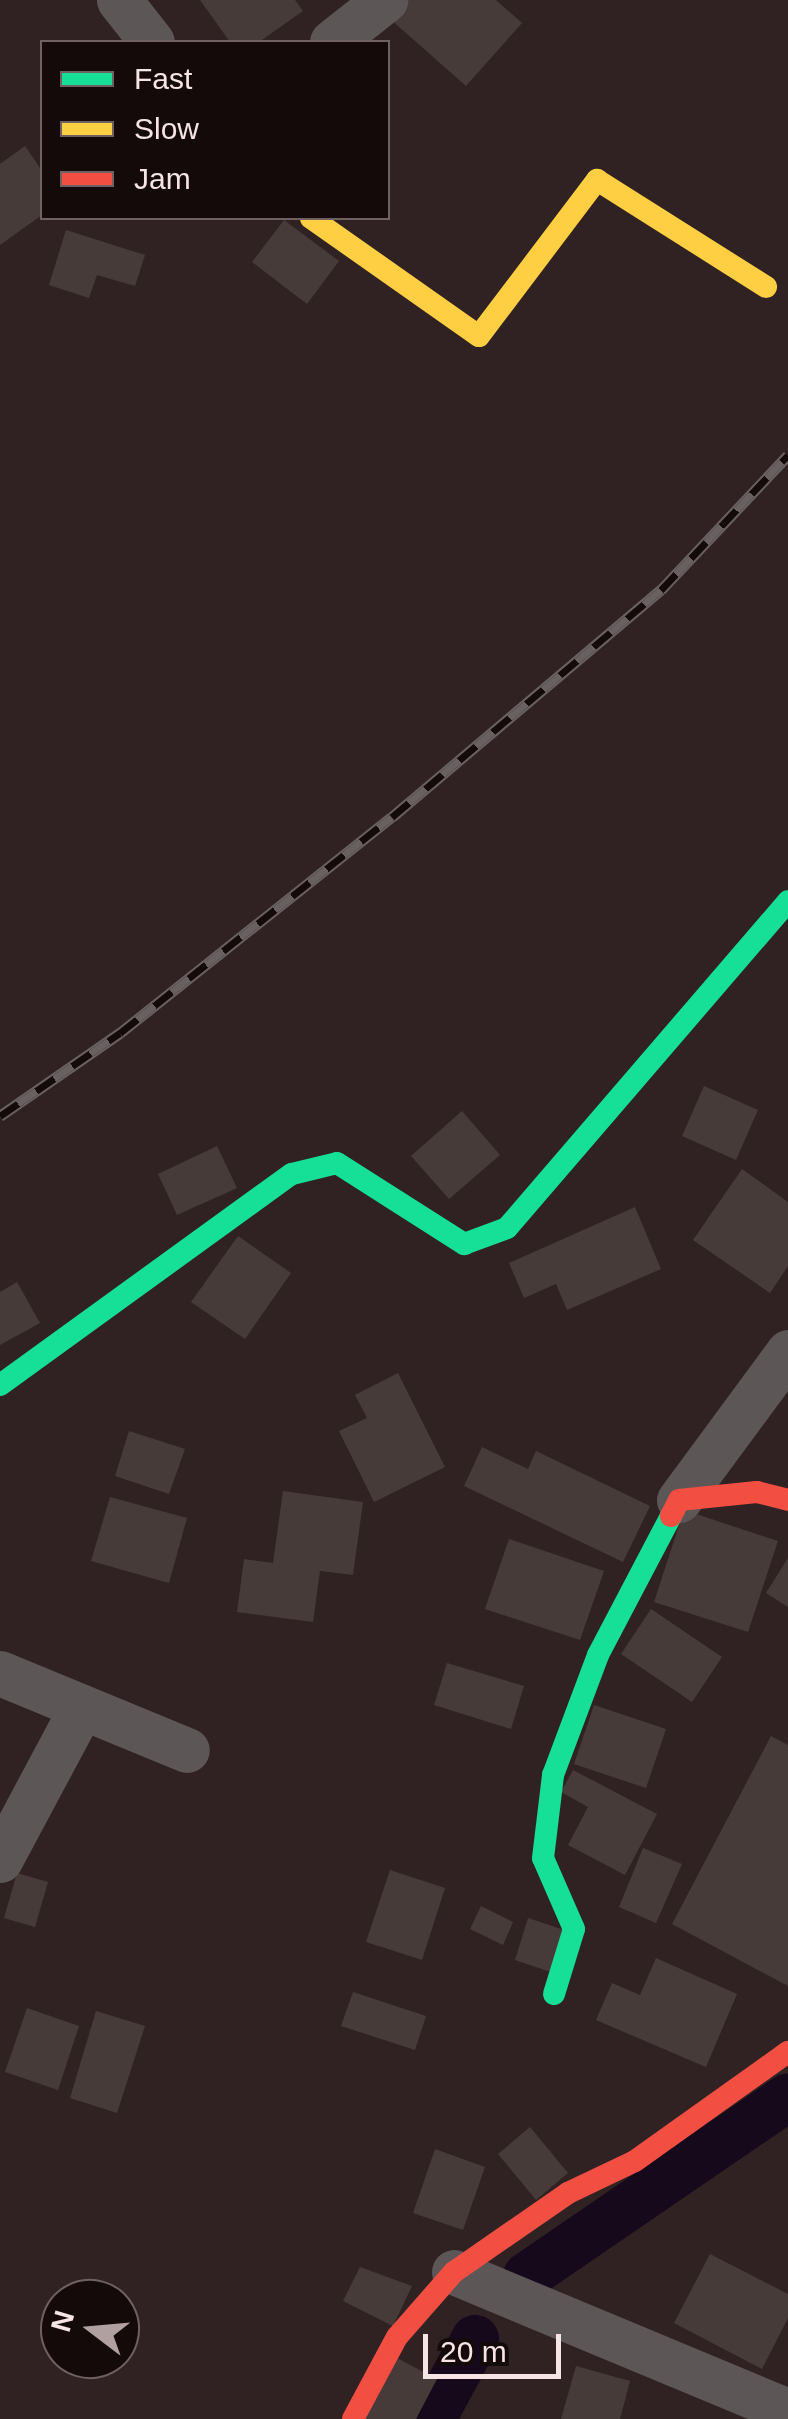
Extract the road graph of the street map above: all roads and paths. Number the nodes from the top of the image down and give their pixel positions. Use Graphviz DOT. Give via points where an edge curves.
graph roads {
  1 [pos="119,0"];
  2 [pos="385,0"];
  3 [pos="150,40"];
  4 [pos="335,40"];
  5 [pos="314,220"];
  6 [pos="766,287"];
  7 [pos="788,901"];
  8 [pos="788,1352"];
  9 [pos="0,1385"];
  10 [pos="679,1500"];
  11 [pos="788,1500"];
  12 [pos="0,1673"];
  13 [pos="80,1710"];
  14 [pos="187,1750"];
  15 [pos="0,1860"];
  16 [pos="554,1994"];
  17 [pos="788,2052"];
  18 [pos="454,2272"];
  19 [pos="788,2410"];
  20 [pos="352,2419"];
  1 -- 3 [label="street"];
  2 -- 4 [label="street"];
  5 -- 6 [label="street" via="479,336 597,180"];
  7 -- 9 [label="street" via="507,1228 464,1244 337,1164 292,1174"];
  8 -- 10 [label="street"];
  10 -- 11 [label="street" via="757,1492"];
  10 -- 16 [label="street" via="598,1655 553,1775 543,1858 574,1929"];
  12 -- 13 [label="street"];
  13 -- 14 [label="street"];
  13 -- 15 [label="street"];
  17 -- 18 [label="street" via="635,2162 568,2193"];
  18 -- 19 [label="street"];
  18 -- 20 [label="street" via="396,2337"];
}
